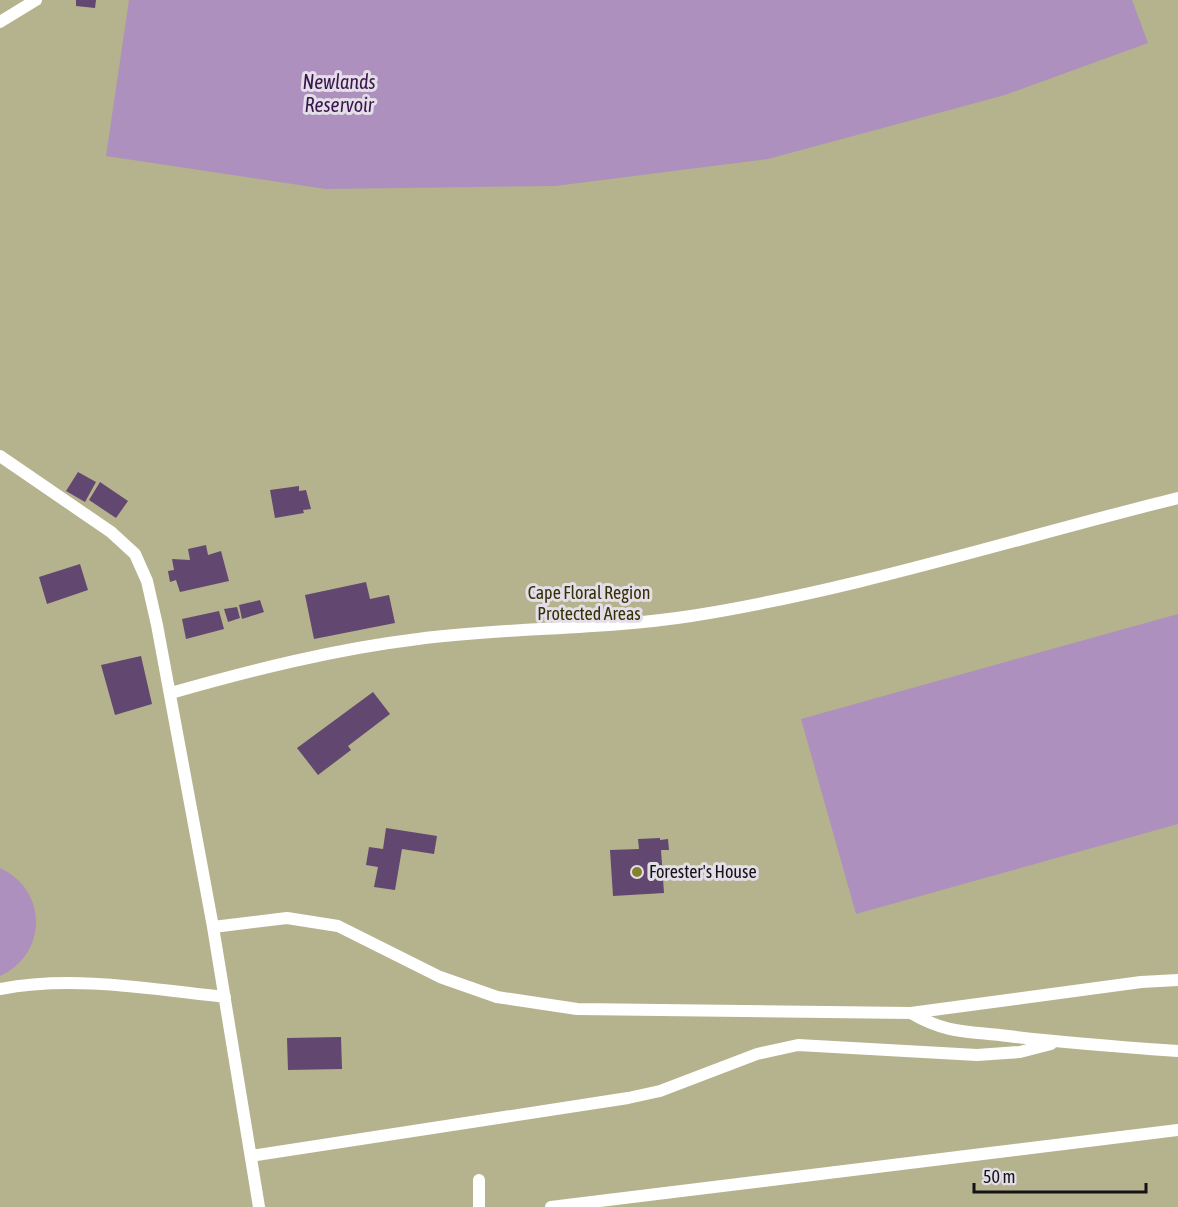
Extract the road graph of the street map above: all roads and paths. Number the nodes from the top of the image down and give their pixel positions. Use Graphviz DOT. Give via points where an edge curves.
graph roads {
  1 [pos="36,0"];
  2 [pos="0,22"];
  3 [pos="0,456"];
  4 [pos="1178,498"];
  5 [pos="171,693"];
  6 [pos="213,927"];
  7 [pos="1178,980"];
  8 [pos="0,989"];
  9 [pos="225,997"];
  10 [pos="911,1013"];
  11 [pos="1057,1043"];
  12 [pos="1178,1051"];
  13 [pos="1178,1130"];
  14 [pos="251,1156"];
  15 [pos="479,1180"];
  16 [pos="259,1207"];
  17 [pos="479,1207"];
  18 [pos="551,1207"];
  1 -- 2 [label="lane"];
  3 -- 5 [label="lane" via="111,532 135,554 147,581"];
  4 -- 5 [label="lane" via="743,607 645,623 420,638 356,648"];
  5 -- 6 [label="lane"];
  6 -- 9 [label="lane"];
  6 -- 10 [label="lane" via="287,918 338,926 440,977 497,997 577,1009"];
  7 -- 10 [label="lane"];
  8 -- 9 [label="lane" via="27,984 123,985"];
  9 -- 14 [label="lane"];
  10 -- 11 [label="lane" via="941,1029"];
  11 -- 12 [label="lane"];
  11 -- 14 [label="lane" via="1020,1052 977,1055 798,1045 758,1054 660,1091 628,1098"];
  13 -- 18 [label="lane"];
  14 -- 16 [label="lane"];
  15 -- 17 [label="lane"];
}
